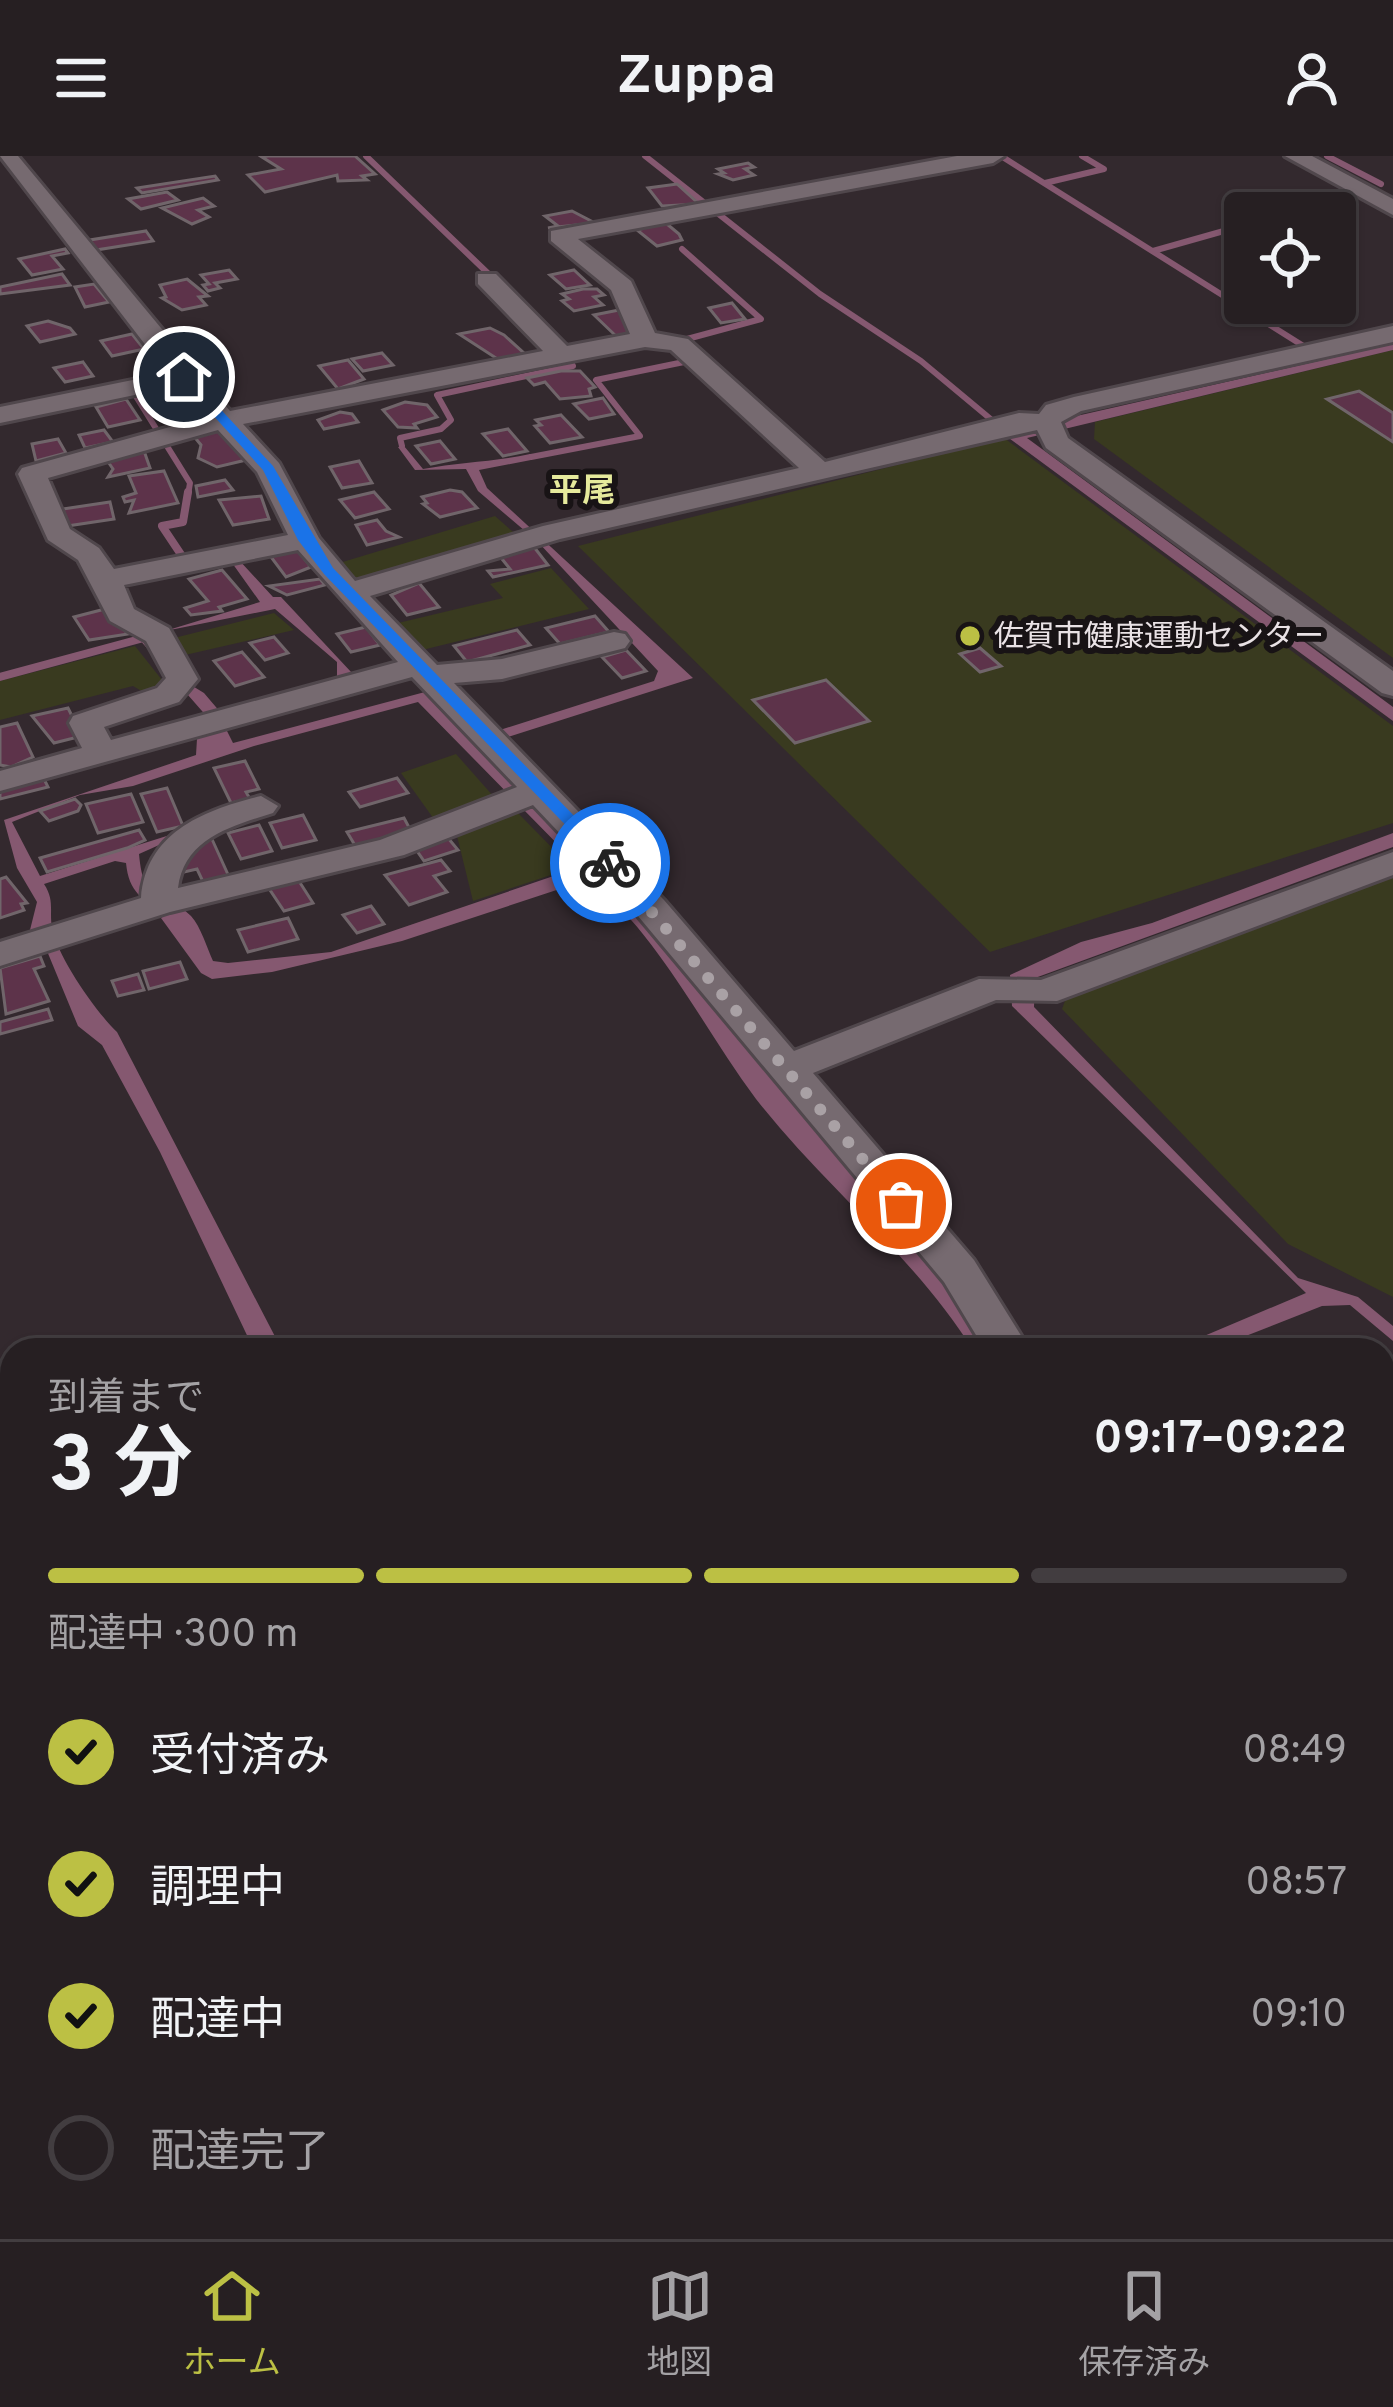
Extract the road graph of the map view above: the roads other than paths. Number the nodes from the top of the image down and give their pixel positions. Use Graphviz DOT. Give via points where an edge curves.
graph roads {
  1 [pos="6,156"];
  2 [pos="993,156"];
  3 [pos="1301,157"];
  4 [pos="1393,208"];
  5 [pos="487,279"];
  6 [pos="1393,334"];
  7 [pos="666,341"];
  8 [pos="567,353"];
  9 [pos="184,377"];
  10 [pos="0,415"];
  11 [pos="224,419"];
  12 [pos="1050,430"];
  13 [pos="820,472"];
  14 [pos="305,540"];
  15 [pos="106,580"];
  16 [pos="350,592"];
  17 [pos="614,641"];
  18 [pos="423,671"];
  19 [pos="1393,686"];
  20 [pos="103,755"];
  21 [pos="0,781"];
  22 [pos="523,796"];
  23 [pos="261,806"];
  24 [pos="1393,862"];
  25 [pos="159,901"];
  26 [pos="34,945"];
  27 [pos="784,1070"];
  28 [pos="1000,1338"];
  1 -- 9 [label="street"];
  2 -- 7 [label="street" via="559,236 622,286"];
  3 -- 4 [label="street"];
  5 -- 8 [label="street"];
  6 -- 12 [label="street" via="1074,405 1055,411"];
  7 -- 8 [label="street"];
  7 -- 13 [label="street"];
  8 -- 11 [label="street"];
  9 -- 10 [label="street"];
  9 -- 11 [label="street"];
  11 -- 14 [label="street" via="269,469"];
  11 -- 15 [label="street" via="32,474 58,534 89,554"];
  12 -- 13 [label="street" via="1019,421"];
  12 -- 19 [label="street"];
  13 -- 16 [label="street" via="537,537"];
  14 -- 15 [label="street"];
  14 -- 16 [label="street"];
  15 -- 20 [label="street" via="121,614 158,635 178,683 168,695 85,723"];
  16 -- 18 [label="street"];
  17 -- 18 [label="street" via="502,669"];
  18 -- 20 [label="street"];
  18 -- 22 [label="street" via="487,738"];
  20 -- 21 [label="street"];
  22 -- 25 [label="street" via="392,848"];
  22 -- 27 [label="street" via="651,908"];
  23 -- 25 [label="street" via="196,826 158,875"];
  24 -- 27 [label="street" via="1021,990 971,996"];
  25 -- 26 [label="street"];
  27 -- 28 [label="street" via="958,1271"];
}
